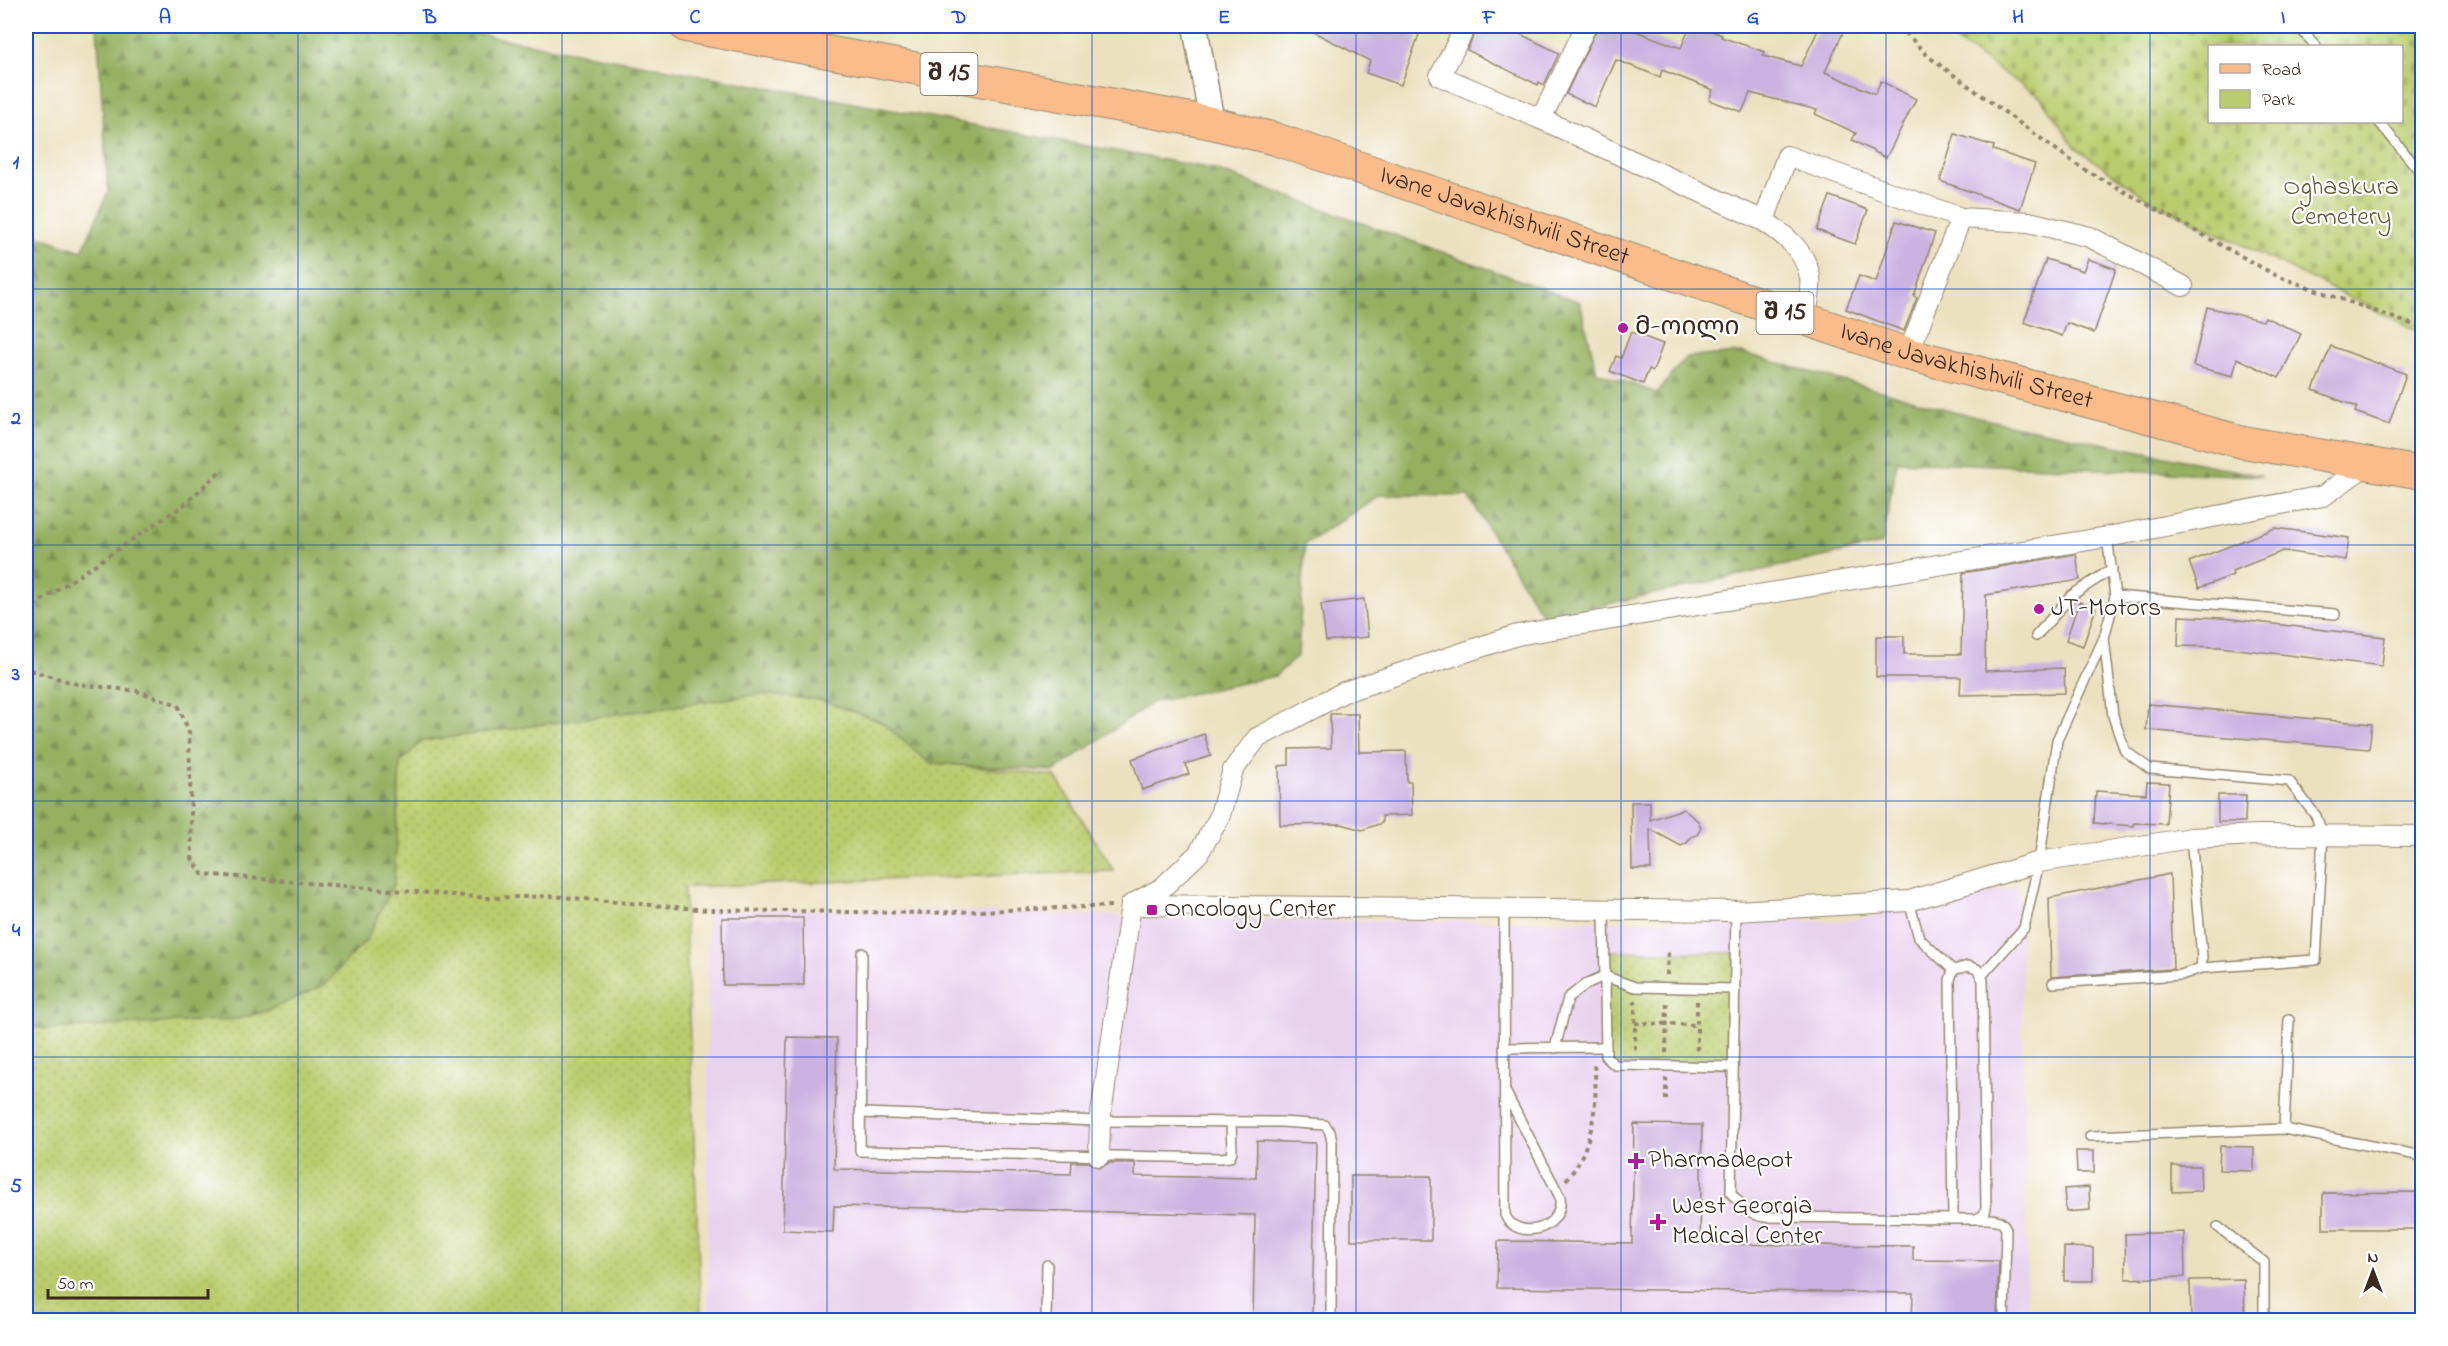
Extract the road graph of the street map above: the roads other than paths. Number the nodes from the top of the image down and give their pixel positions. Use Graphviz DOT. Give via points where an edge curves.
graph roads {
  1 [pos="686,26"];
  2 [pos="1195,26"];
  3 [pos="1466,26"];
  4 [pos="1586,26"];
  5 [pos="2298,26"];
  6 [pos="741,30"];
  7 [pos="2315,45"];
  8 [pos="1541,119"];
  9 [pos="1212,123"];
  10 [pos="2380,123"];
  11 [pos="2422,174"];
  12 [pos="1961,218"];
  13 [pos="1764,221"];
  14 [pos="2183,286"];
  15 [pos="1805,320"];
  16 [pos="1908,354"];
  17 [pos="2369,463"];
  18 [pos="2422,474"];
  19 [pos="2107,537"];
  20 [pos="2112,569"];
  21 [pos="2115,596"];
  22 [pos="2335,615"];
  23 [pos="2036,636"];
  24 [pos="2104,638"];
  25 [pos="2323,835"];
  26 [pos="2422,836"];
  27 [pos="2192,838"];
  28 [pos="2039,862"];
  29 [pos="1909,901"];
  30 [pos="1131,905"];
  31 [pos="1504,908"];
  32 [pos="1604,909"];
  33 [pos="1736,910"];
  34 [pos="862,953"];
  35 [pos="2201,968"];
  36 [pos="1953,970"];
  37 [pos="1982,975"];
  38 [pos="1604,976"];
  39 [pos="2053,983"];
  40 [pos="1734,989"];
  41 [pos="2289,1020"];
  42 [pos="1606,1047"];
  43 [pos="1504,1048"];
  44 [pos="1555,1048"];
  45 [pos="1733,1067"];
  46 [pos="1505,1091"];
  47 [pos="860,1113"];
  48 [pos="1100,1121"];
  49 [pos="1232,1122"];
  50 [pos="2284,1129"];
  51 [pos="2090,1136"];
  52 [pos="1099,1156"];
  53 [pos="2422,1156"];
  54 [pos="1953,1219"];
  55 [pos="1976,1219"];
  56 [pos="2218,1227"];
  57 [pos="1047,1265"];
  58 [pos="1046,1320"];
  59 [pos="1331,1320"];
  60 [pos="2004,1320"];
  61 [pos="2264,1320"];
  1 -- 6 [label="main road, შ 15"];
  2 -- 9 [label="street"];
  3 -- 8 [label="street" via="1440,76"];
  4 -- 8 [label="street"];
  5 -- 7 [label="lane"];
  6 -- 9 [label="main road, შ 15"];
  8 -- 13 [label="street"];
  9 -- 15 [label="main road, Ivane Javakhishvili Street / შ 15" via="1275,139"];
  10 -- 11 [label="lane"];
  12 -- 13 [label="street" via="1787,156"];
  12 -- 14 [label="street" via="2029,222 2090,237"];
  12 -- 16 [label="street"];
  13 -- 15 [label="street" via="1786,236 1803,257 1810,279"];
  15 -- 16 [label="main road, Ivane Javakhishvili Street / შ 15"];
  16 -- 17 [label="main road, Ivane Javakhishvili Street / შ 15" via="2243,442"];
  17 -- 18 [label="main road, Ivane Javakhishvili Street / შ 15"];
  17 -- 19 [label="street" via="2323,496"];
  19 -- 20 [label="lane"];
  19 -- 30 [label="street" via="1517,635 1344,692 1257,738 1233,770 1219,818 1198,854 1162,888"];
  20 -- 21 [label="lane"];
  20 -- 23 [label="lane" via="2072,595"];
  21 -- 22 [label="lane"];
  21 -- 24 [label="lane"];
  24 -- 25 [label="lane" via="2113,716 2125,751 2150,769 2289,781 2316,816"];
  24 -- 28 [label="lane" via="2057,740"];
  25 -- 26 [label="street"];
  25 -- 27 [label="street"];
  25 -- 35 [label="lane" via="2316,960"];
  27 -- 28 [label="street"];
  27 -- 35 [label="lane"];
  28 -- 29 [label="street"];
  28 -- 37 [label="lane" via="2024,928"];
  29 -- 33 [label="street"];
  29 -- 36 [label="lane" via="1919,938"];
  30 -- 31 [label="street"];
  30 -- 48 [label="street"];
  31 -- 32 [label="street"];
  31 -- 43 [label="lane"];
  32 -- 33 [label="street"];
  32 -- 38 [label="lane"];
  33 -- 40 [label="lane"];
  34 -- 47 [label="lane"];
  35 -- 39 [label="lane" via="2181,975"];
  36 -- 37 [label="lane" via="1968,966"];
  36 -- 54 [label="lane"];
  37 -- 55 [label="lane" via="1986,1208"];
  38 -- 40 [label="lane" via="1635,987"];
  38 -- 42 [label="lane"];
  38 -- 44 [label="lane" via="1568,998"];
  40 -- 45 [label="lane"];
  41 -- 50 [label="lane"];
  42 -- 44 [label="lane"];
  42 -- 45 [label="lane" via="1606,1057 1614,1065"];
  43 -- 44 [label="lane"];
  43 -- 46 [label="lane"];
  45 -- 54 [label="lane" via="1731,1193 1756,1216"];
  46 -- 46 [label="lane" via="1505,1215 1515,1228 1544,1227 1556,1219 1560,1197"];
  47 -- 48 [label="lane"];
  47 -- 52 [label="lane" via="860,1150"];
  48 -- 49 [label="lane"];
  48 -- 52 [label="street"];
  49 -- 52 [label="lane" via="1230,1157"];
  49 -- 59 [label="lane" via="1316,1124 1325,1125 1330,1132"];
  50 -- 51 [label="lane"];
  50 -- 53 [label="lane"];
  54 -- 55 [label="lane"];
  55 -- 60 [label="lane" via="1996,1219 2006,1229"];
  56 -- 61 [label="lane" via="2264,1262"];
  57 -- 58 [label="lane"];
}
